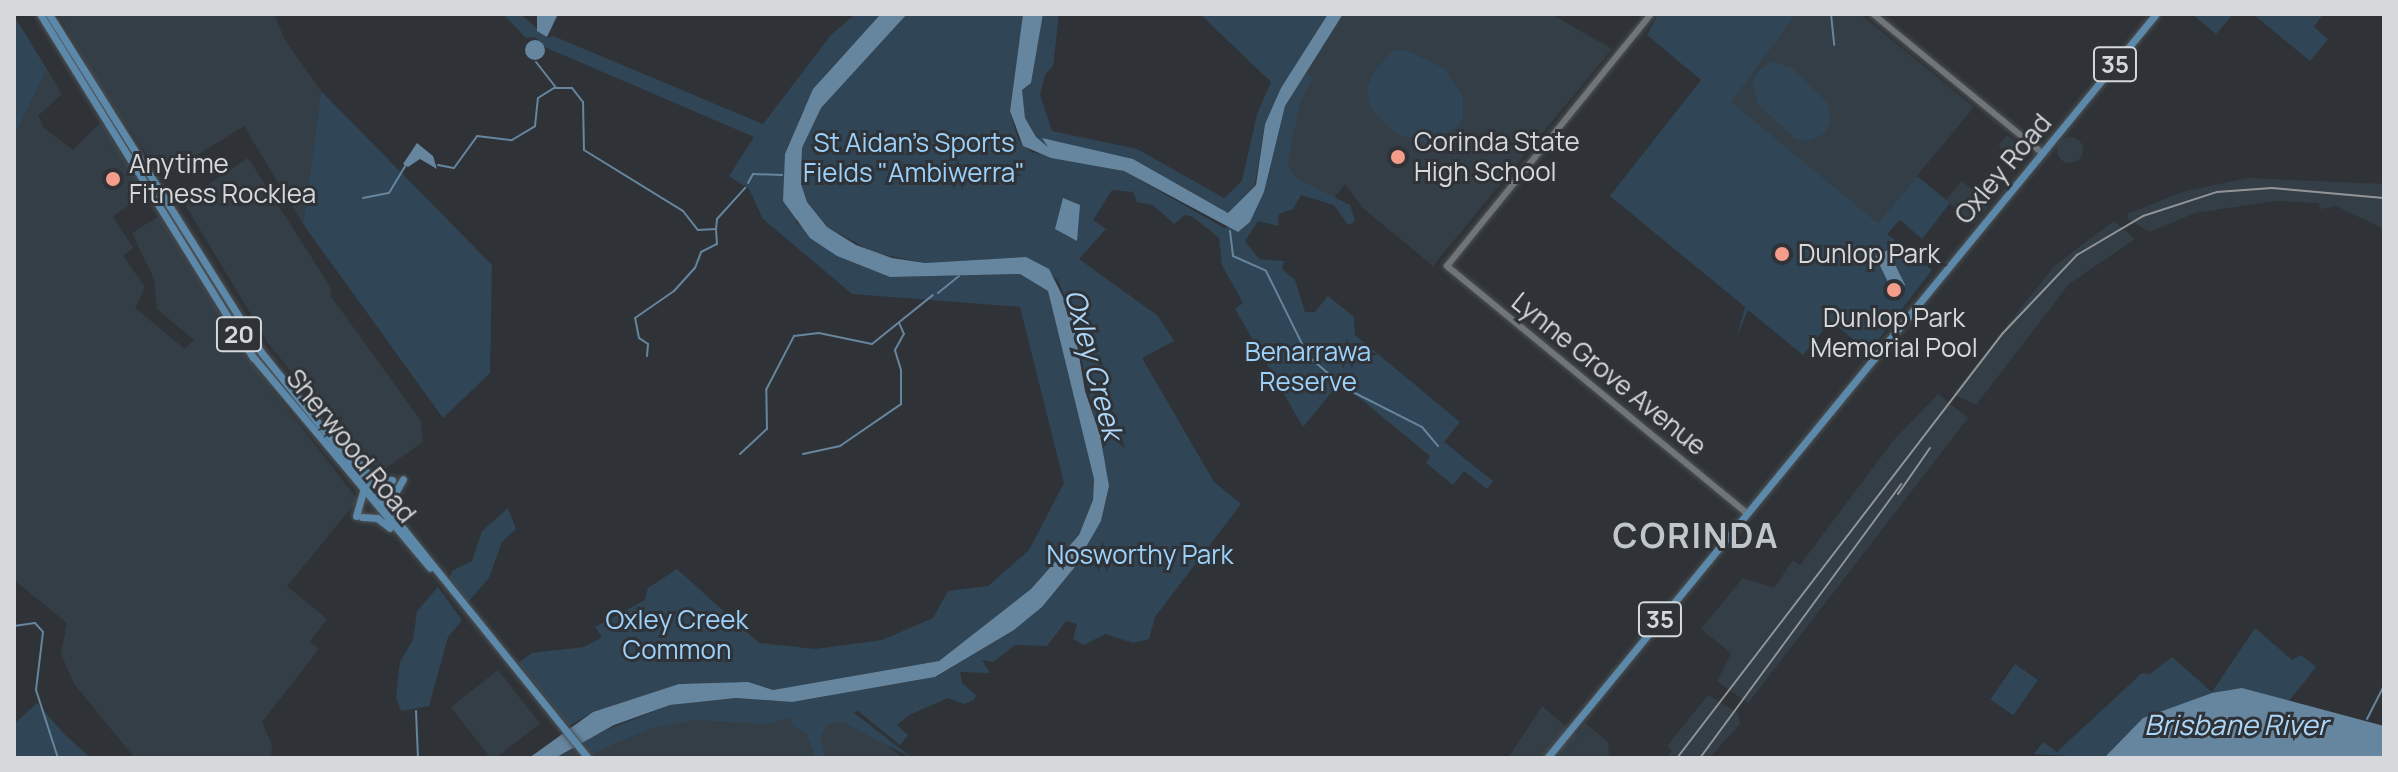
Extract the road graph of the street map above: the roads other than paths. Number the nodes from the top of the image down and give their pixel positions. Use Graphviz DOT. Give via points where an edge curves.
graph roads {
  1 [pos="40,14"];
  2 [pos="49,14"];
  3 [pos="1651,14"];
  4 [pos="1873,14"];
  5 [pos="2156,14"];
  6 [pos="2042,153"];
  7 [pos="346,457"];
  8 [pos="403,479"];
  9 [pos="392,480"];
  10 [pos="363,491"];
  11 [pos="392,513"];
  12 [pos="1747,513"];
  13 [pos="395,531"];
  14 [pos="435,571"];
  15 [pos="587,756"];
  16 [pos="1547,758"];
  1 -- 10 [label="main road, Sherwood Road / 20" via="253,357"];
  2 -- 7 [label="main road, Sherwood Road / 20" via="261,352"];
  3 -- 12 [label="street, Lynne Grove Avenue" via="1447,266"];
  4 -- 6 [label="street"];
  5 -- 6 [label="main road, Oxley Road / 35"];
  6 -- 12 [label="main road, Oxley Road / 35"];
  7 -- 9 [label="main road" via="352,455 372,479"];
  7 -- 11 [label="main road, Sherwood Road / 20"];
  8 -- 11 [label="main road" via="391,500"];
  10 -- 13 [label="main road, Sherwood Road / 20"];
  10 -- 13 [label="main road" via="359,516 377,518"];
  11 -- 14 [label="main road, Sherwood Road / 20"];
  12 -- 16 [label="main road, Oxley Road / 35"];
  13 -- 14 [label="main road, Sherwood Road / 20"];
  14 -- 15 [label="main road, Sherwood Road / 20"];
}
